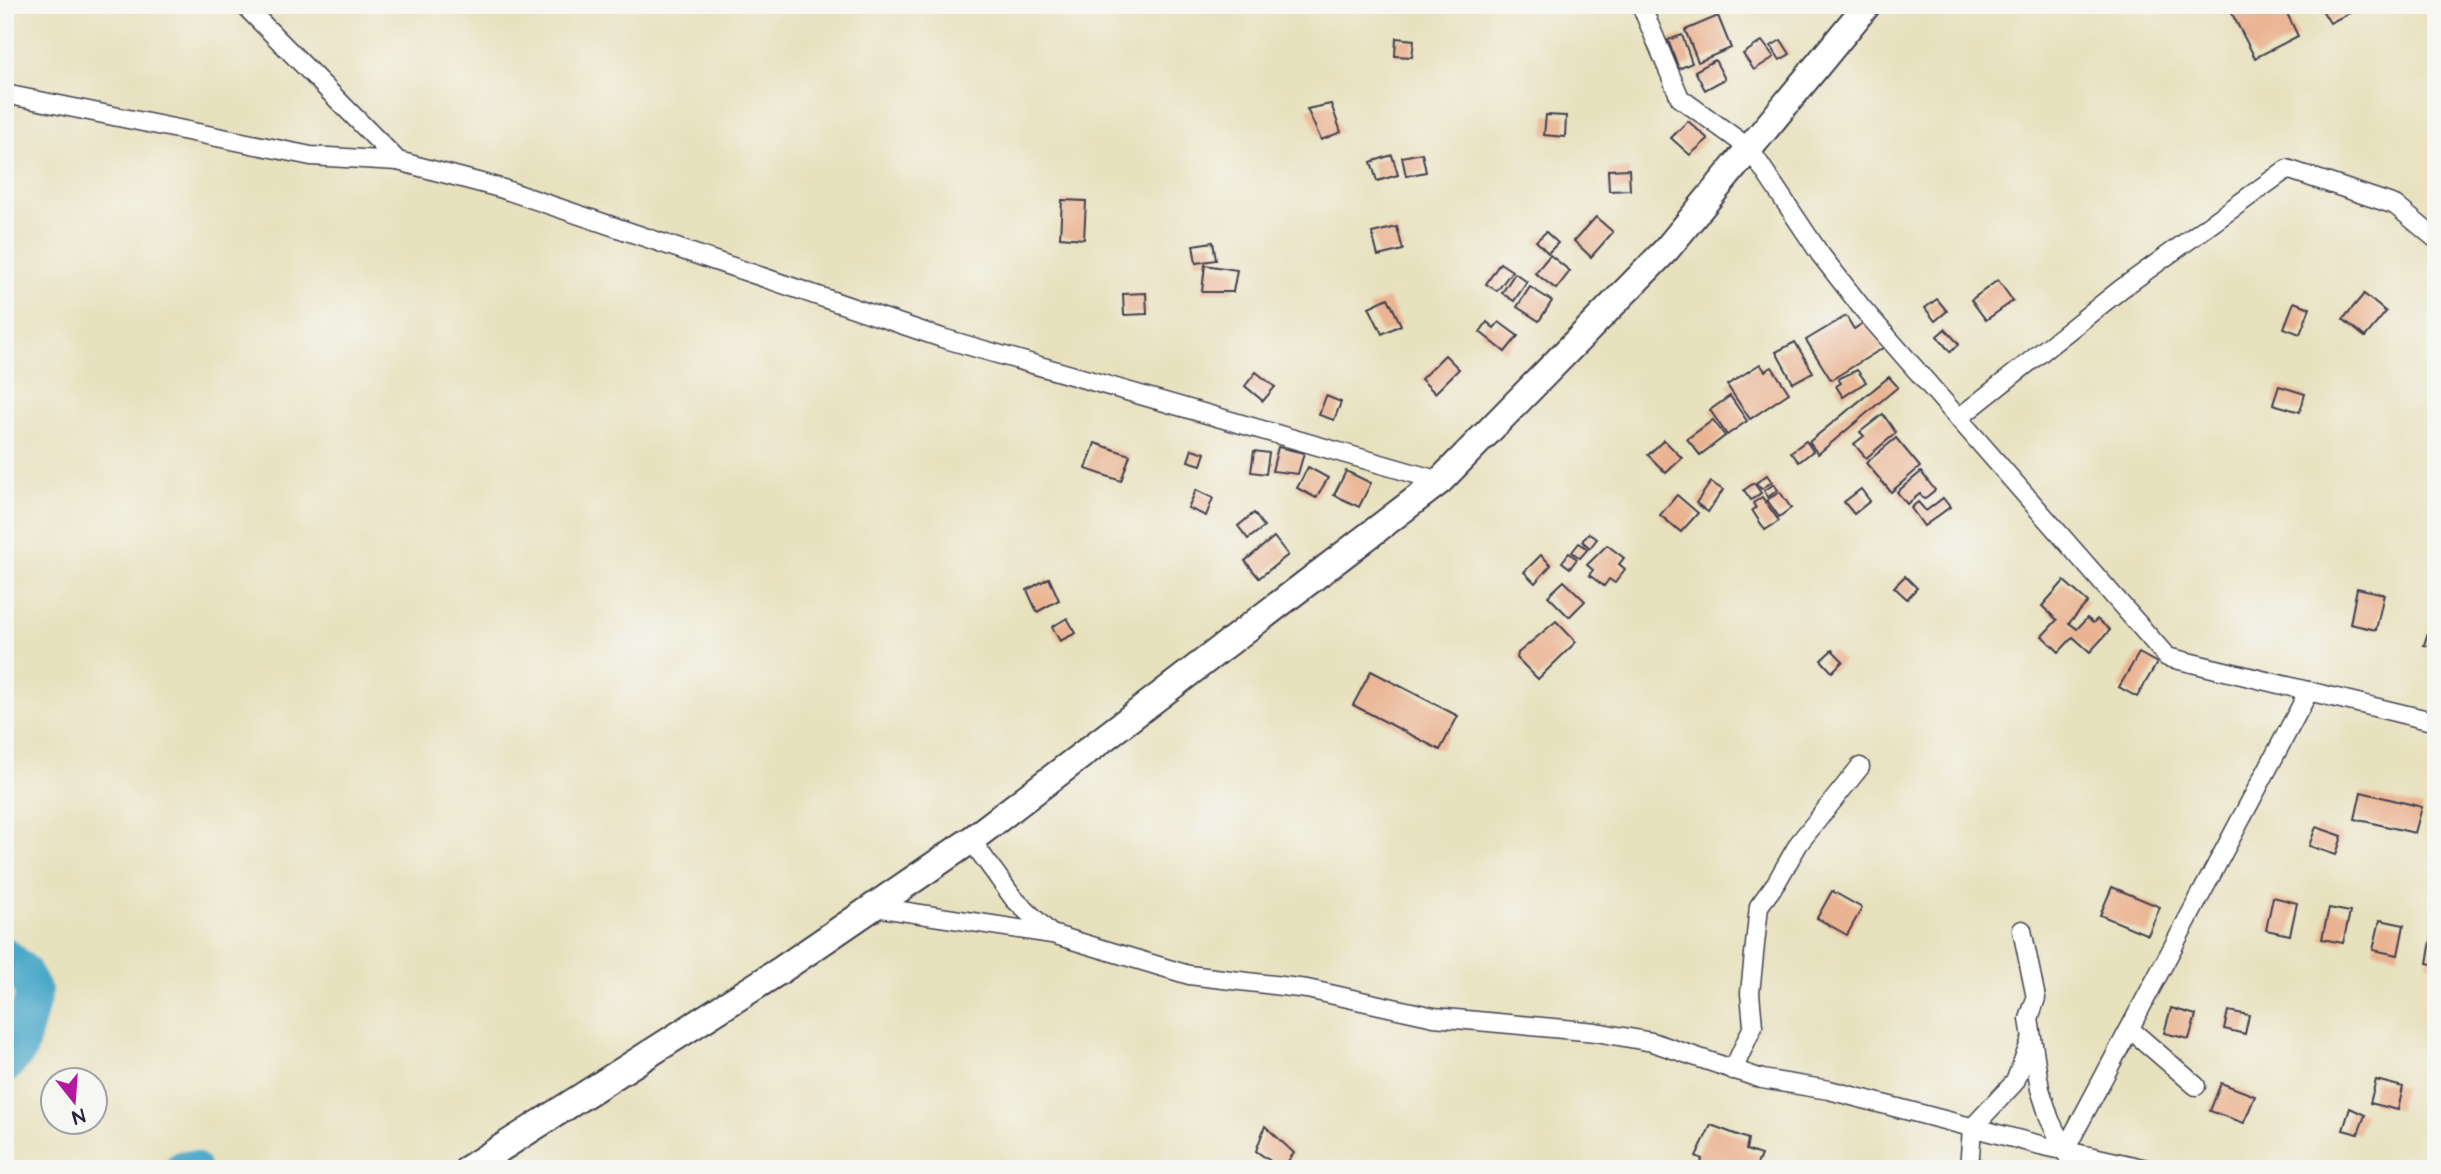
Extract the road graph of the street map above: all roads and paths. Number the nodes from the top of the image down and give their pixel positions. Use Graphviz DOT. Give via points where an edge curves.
graph roads {
  1 [pos="244,5"];
  2 [pos="1641,5"];
  3 [pos="1867,5"];
  4 [pos="5,94"];
  5 [pos="1749,148"];
  6 [pos="398,161"];
  7 [pos="2436,239"];
  8 [pos="1960,417"];
  9 [pos="1440,481"];
  10 [pos="2309,691"];
  11 [pos="2436,722"];
  12 [pos="1860,767"];
  13 [pos="971,840"];
  14 [pos="875,907"];
  15 [pos="2022,930"];
  16 [pos="1052,934"];
  17 [pos="2130,1029"];
  18 [pos="2031,1040"];
  19 [pos="1733,1070"];
  20 [pos="2196,1086"];
  21 [pos="1972,1128"];
  22 [pos="2065,1150"];
  23 [pos="468,1169"];
  24 [pos="1969,1169"];
  25 [pos="2074,1169"];
  26 [pos="2147,1169"];
  1 -- 6 [label="street"];
  2 -- 5 [label="street" via="1680,99"];
  3 -- 5 [label="street"];
  4 -- 6 [label="street" via="300,154"];
  5 -- 8 [label="street" via="1819,254 1862,309"];
  5 -- 9 [label="street" via="1666,250"];
  6 -- 9 [label="street" via="500,188 942,338"];
  7 -- 8 [label="street" via="2395,205 2287,169 2121,289"];
  8 -- 10 [label="street" via="2168,657"];
  9 -- 13 [label="street"];
  10 -- 11 [label="street"];
  10 -- 17 [label="street"];
  12 -- 19 [label="street" via="1799,843 1759,906 1750,993 1753,1026"];
  13 -- 14 [label="street"];
  13 -- 16 [label="street" via="1014,899"];
  14 -- 16 [label="street"];
  14 -- 23 [label="street"];
  15 -- 18 [label="street" via="2036,998 2029,1018"];
  16 -- 19 [label="street" via="1189,975 1307,989 1434,1017 1596,1032 1652,1042"];
  17 -- 20 [label="street"];
  17 -- 22 [label="street"];
  18 -- 21 [label="street" via="2015,1082"];
  18 -- 22 [label="street" via="2050,1120"];
  19 -- 21 [label="street"];
  21 -- 22 [label="street"];
  21 -- 24 [label="street"];
  22 -- 25 [label="street"];
  22 -- 26 [label="street"];
}
